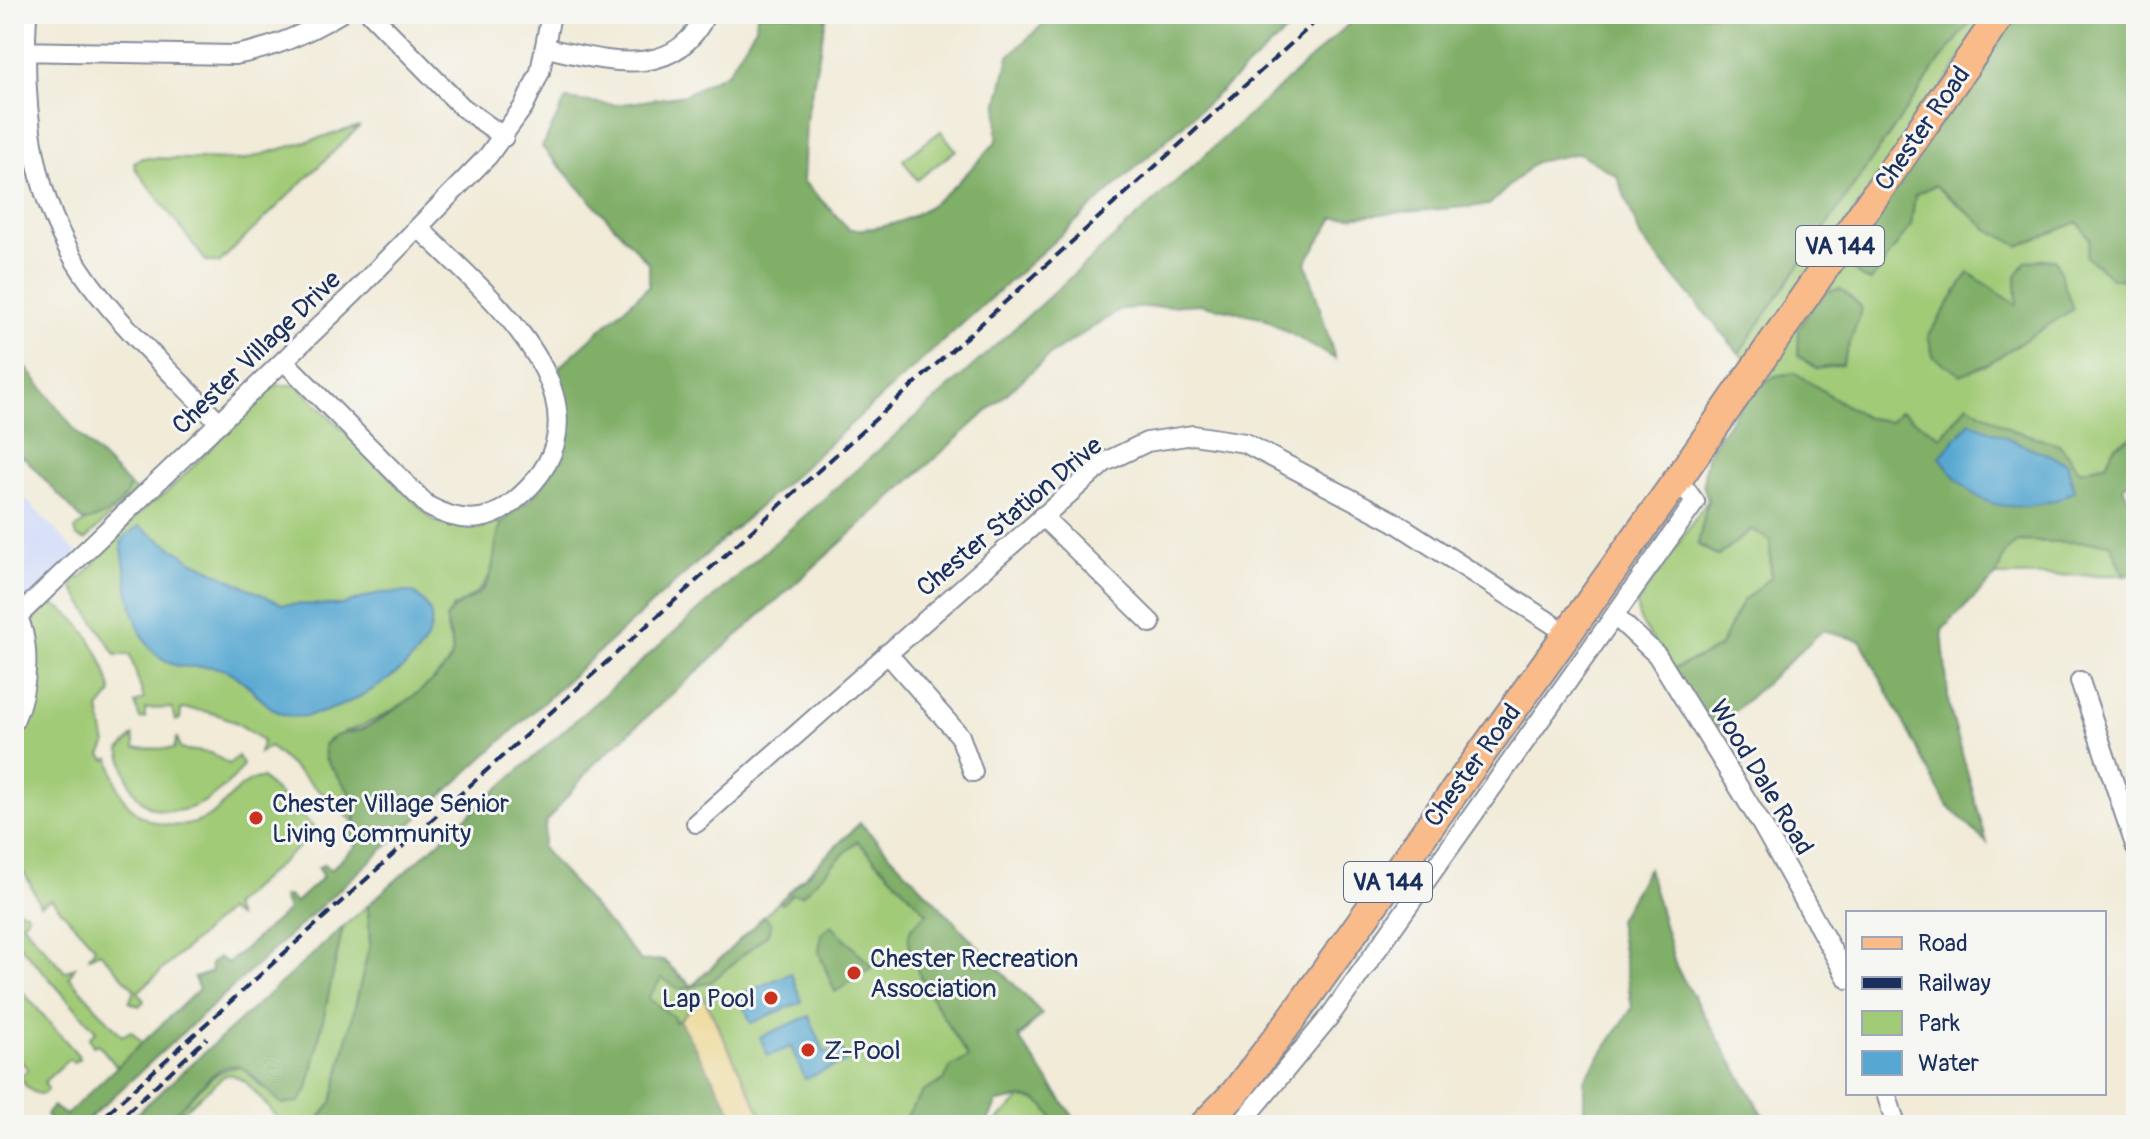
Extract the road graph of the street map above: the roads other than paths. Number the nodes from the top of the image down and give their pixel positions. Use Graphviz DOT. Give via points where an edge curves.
graph roads {
  1 [pos="27,14"];
  2 [pos="339,14"];
  3 [pos="371,14"];
  4 [pos="551,14"];
  5 [pos="706,14"];
  6 [pos="2001,14"];
  7 [pos="546,48"];
  8 [pos="20,52"];
  9 [pos="504,137"];
  10 [pos="419,228"];
  11 [pos="284,361"];
  12 [pos="220,423"];
  13 [pos="1678,479"];
  14 [pos="1042,516"];
  15 [pos="16,613"];
  16 [pos="1615,616"];
  17 [pos="1151,623"];
  18 [pos="1568,634"];
  19 [pos="887,653"];
  20 [pos="2080,681"];
  21 [pos="14,721"];
  22 [pos="973,772"];
  23 [pos="696,823"];
  24 [pos="2136,848"];
  25 [pos="1846,975"];
  26 [pos="1887,1095"];
  27 [pos="1204,1125"];
  28 [pos="1240,1125"];
  29 [pos="1896,1125"];
  1 -- 8 [label="street"];
  2 -- 8 [label="street" via="298,38 235,55"];
  3 -- 9 [label="street" via="462,107"];
  4 -- 7 [label="street, Chester Village Drive"];
  5 -- 7 [label="street" via="685,44 639,64"];
  6 -- 13 [label="main road, Chester Road / VA 144"];
  7 -- 9 [label="street, Chester Village Drive" via="535,84"];
  8 -- 12 [label="street" via="30,139 62,235 88,281 116,315"];
  9 -- 10 [label="street, Chester Village Drive"];
  10 -- 11 [label="street, Chester Village Drive"];
  10 -- 11 [label="street" via="510,319 538,354 552,386 553,447 540,475 520,497 499,513 476,520 450,518 428,506"];
  11 -- 12 [label="street, Chester Village Drive"];
  12 -- 15 [label="street, Chester Village Drive"];
  13 -- 16 [label="street, Chester Road / VA 144" via="1695,502"];
  13 -- 18 [label="main road, Chester Road / VA 144"];
  14 -- 17 [label="street"];
  14 -- 18 [label="street, Chester Station Drive" via="1105,462 1147,442 1193,435 1245,443 1393,521"];
  14 -- 19 [label="street, Chester Station Drive"];
  15 -- 21 [label="street, Chester Village Drive" via="26,665"];
  16 -- 25 [label="street, Wood Dale Road" via="1657,655 1762,825"];
  16 -- 28 [label="street, Chester Road / VA 144" via="1330,1016"];
  18 -- 27 [label="main road, Chester Road / VA 144" via="1290,1021"];
  19 -- 22 [label="street" via="960,736"];
  19 -- 23 [label="street, Chester Station Drive"];
  20 -- 24 [label="street"];
  26 -- 29 [label="street"];
}
